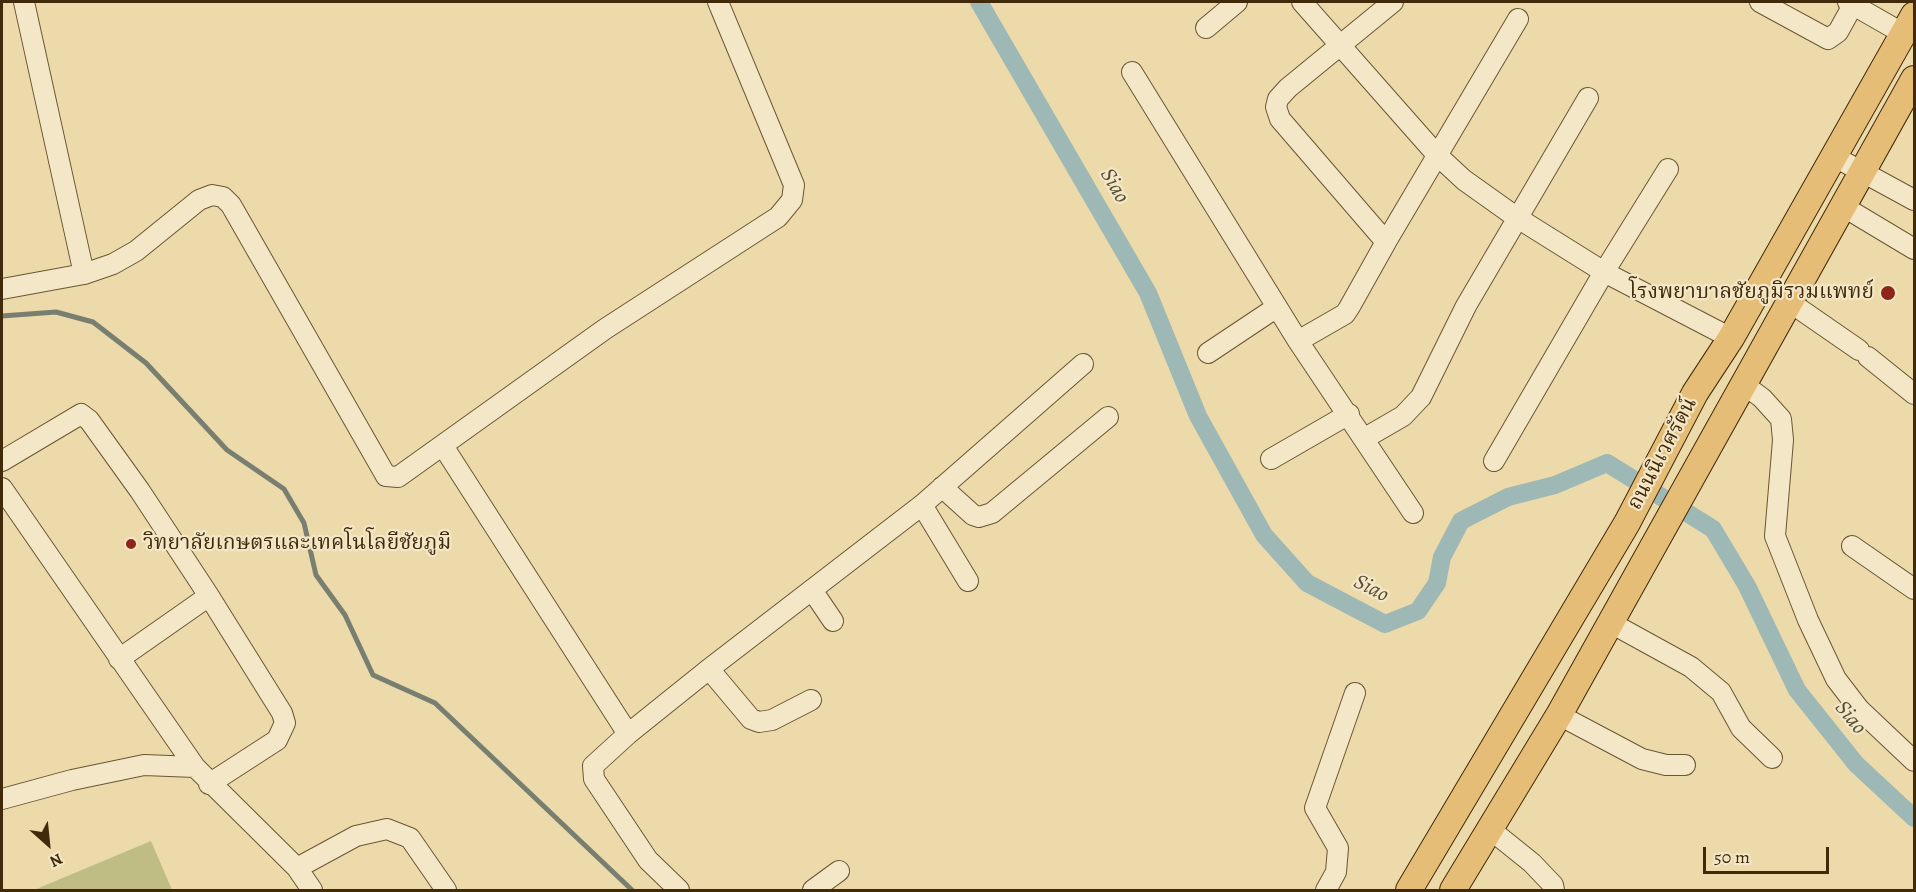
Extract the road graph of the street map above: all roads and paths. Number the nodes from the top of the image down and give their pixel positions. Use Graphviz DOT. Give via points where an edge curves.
graph roads {
  1 [pos="24,2"];
  2 [pos="718,2"];
  3 [pos="1238,2"];
  4 [pos="1302,2"];
  5 [pos="1393,2"];
  6 [pos="1760,2"];
  7 [pos="1851,3"];
  8 [pos="1518,19"];
  9 [pos="1909,25"];
  10 [pos="1206,28"];
  11 [pos="1340,44"];
  12 [pos="1132,72"];
  13 [pos="1914,80"];
  14 [pos="1587,98"];
  15 [pos="1437,155"];
  16 [pos="1835,157"];
  17 [pos="1668,169"];
  18 [pos="1863,171"];
  19 [pos="1914,200"];
  20 [pos="1844,207"];
  21 [pos="1516,217"];
  22 [pos="1386,242"];
  23 [pos="1914,249"];
  24 [pos="1604,272"];
  25 [pos="84,274"];
  26 [pos="2,289"];
  27 [pos="1791,303"];
  28 [pos="1277,307"];
  29 [pos="1731,338"];
  30 [pos="1298,341"];
  31 [pos="1208,353"];
  32 [pos="1083,364"];
  33 [pos="1743,384"];
  34 [pos="1914,394"];
  35 [pos="1349,414"];
  36 [pos="1108,417"];
  37 [pos="1365,438"];
  38 [pos="443,446"];
  39 [pos="1271,459"];
  40 [pos="2,461"];
  41 [pos="1494,461"];
  42 [pos="942,487"];
  43 [pos="2,488"];
  44 [pos="922,505"];
  45 [pos="1413,513"];
  46 [pos="1852,546"];
  47 [pos="968,581"];
  48 [pos="1914,589"];
  49 [pos="812,590"];
  50 [pos="209,596"];
  51 [pos="833,621"];
  52 [pos="1611,622"];
  53 [pos="119,659"];
  54 [pos="709,669"];
  55 [pos="1355,693"];
  56 [pos="811,700"];
  57 [pos="1559,715"];
  58 [pos="628,734"];
  59 [pos="1913,756"];
  60 [pos="1772,758"];
  61 [pos="1685,765"];
  62 [pos="195,767"];
  63 [pos="209,784"];
  64 [pos="2,800"];
  65 [pos="1491,830"];
  66 [pos="297,868"];
  67 [pos="839,871"];
  68 [pos="312,891"];
  69 [pos="446,891"];
  70 [pos="679,891"];
  71 [pos="813,891"];
  72 [pos="1326,891"];
  73 [pos="1409,891"];
  74 [pos="1453,891"];
  75 [pos="1554,891"];
  1 -- 25 [label="street"];
  2 -- 38 [label="street" via="794,184 792,200 778,217 605,329"];
  3 -- 10 [label="street"];
  4 -- 11 [label="street"];
  5 -- 11 [label="street"];
  6 -- 7 [label="street" via="1828,39 1838,32"];
  7 -- 9 [label="street"];
  8 -- 15 [label="street"];
  9 -- 16 [label="main road, ถนนนิเวศรัตน์"];
  11 -- 15 [label="street"];
  11 -- 22 [label="street" via="1288,88 1276,107 1280,119"];
  12 -- 28 [label="street"];
  13 -- 18 [label="main road, ถนนนิเวศรัตน์"];
  14 -- 21 [label="street"];
  15 -- 21 [label="street" via="1458,176"];
  15 -- 22 [label="street"];
  16 -- 18 [label="street"];
  16 -- 29 [label="main road, ถนนนิเวศรัตน์"];
  17 -- 24 [label="street"];
  18 -- 19 [label="street"];
  18 -- 20 [label="main road, ถนนนิเวศรัตน์"];
  20 -- 23 [label="street"];
  20 -- 27 [label="main road, ถนนนิเวศรัตน์"];
  21 -- 24 [label="street"];
  21 -- 37 [label="street" via="1421,397 1403,416"];
  22 -- 30 [label="street" via="1345,314"];
  24 -- 29 [label="street"];
  24 -- 41 [label="street"];
  25 -- 26 [label="street"];
  25 -- 38 [label="street" via="136,251 199,200 212,195 222,197 231,205 386,476 398,477"];
  27 -- 33 [label="main road, ถนนนิเวศรัตน์"];
  27 -- 34 [label="street" via="1864,353"];
  28 -- 30 [label="street"];
  28 -- 31 [label="street"];
  29 -- 73 [label="main road, ถนนนิเวศรัตน์" via="1695,393 1627,523"];
  30 -- 35 [label="street"];
  32 -- 42 [label="street"];
  33 -- 52 [label="main road, ถนนนิเวศรัตน์"];
  33 -- 59 [label="street" via="1780,419 1783,440 1775,536 1808,620 1841,687 1859,709"];
  35 -- 37 [label="street"];
  35 -- 39 [label="street"];
  36 -- 42 [label="street" via="986,516 974,515"];
  37 -- 45 [label="street"];
  38 -- 58 [label="street"];
  40 -- 50 [label="street" via="81,414 133,482"];
  42 -- 44 [label="street"];
  43 -- 53 [label="street"];
  44 -- 47 [label="street"];
  44 -- 49 [label="street"];
  46 -- 48 [label="street"];
  49 -- 51 [label="street"];
  49 -- 54 [label="street"];
  50 -- 53 [label="street"];
  50 -- 63 [label="street" via="285,723 277,740"];
  52 -- 57 [label="main road, ถนนนิเวศรัตน์"];
  52 -- 60 [label="street" via="1691,668 1721,692 1741,728"];
  53 -- 62 [label="street"];
  54 -- 56 [label="street" via="751,719 759,722 772,720"];
  54 -- 58 [label="street"];
  55 -- 72 [label="street" via="1315,808 1338,848 1336,872"];
  57 -- 61 [label="street" via="1642,759"];
  57 -- 65 [label="main road, ถนนนิเวศรัตน์"];
  58 -- 70 [label="street" via="593,766 594,779 648,860"];
  62 -- 63 [label="street"];
  62 -- 64 [label="street" via="144,765"];
  63 -- 66 [label="street"];
  65 -- 74 [label="main road, ถนนนิเวศรัตน์"];
  65 -- 75 [label="street" via="1532,863"];
  66 -- 68 [label="street"];
  66 -- 69 [label="street" via="356,836 387,829 410,838"];
  67 -- 71 [label="street"];
}
